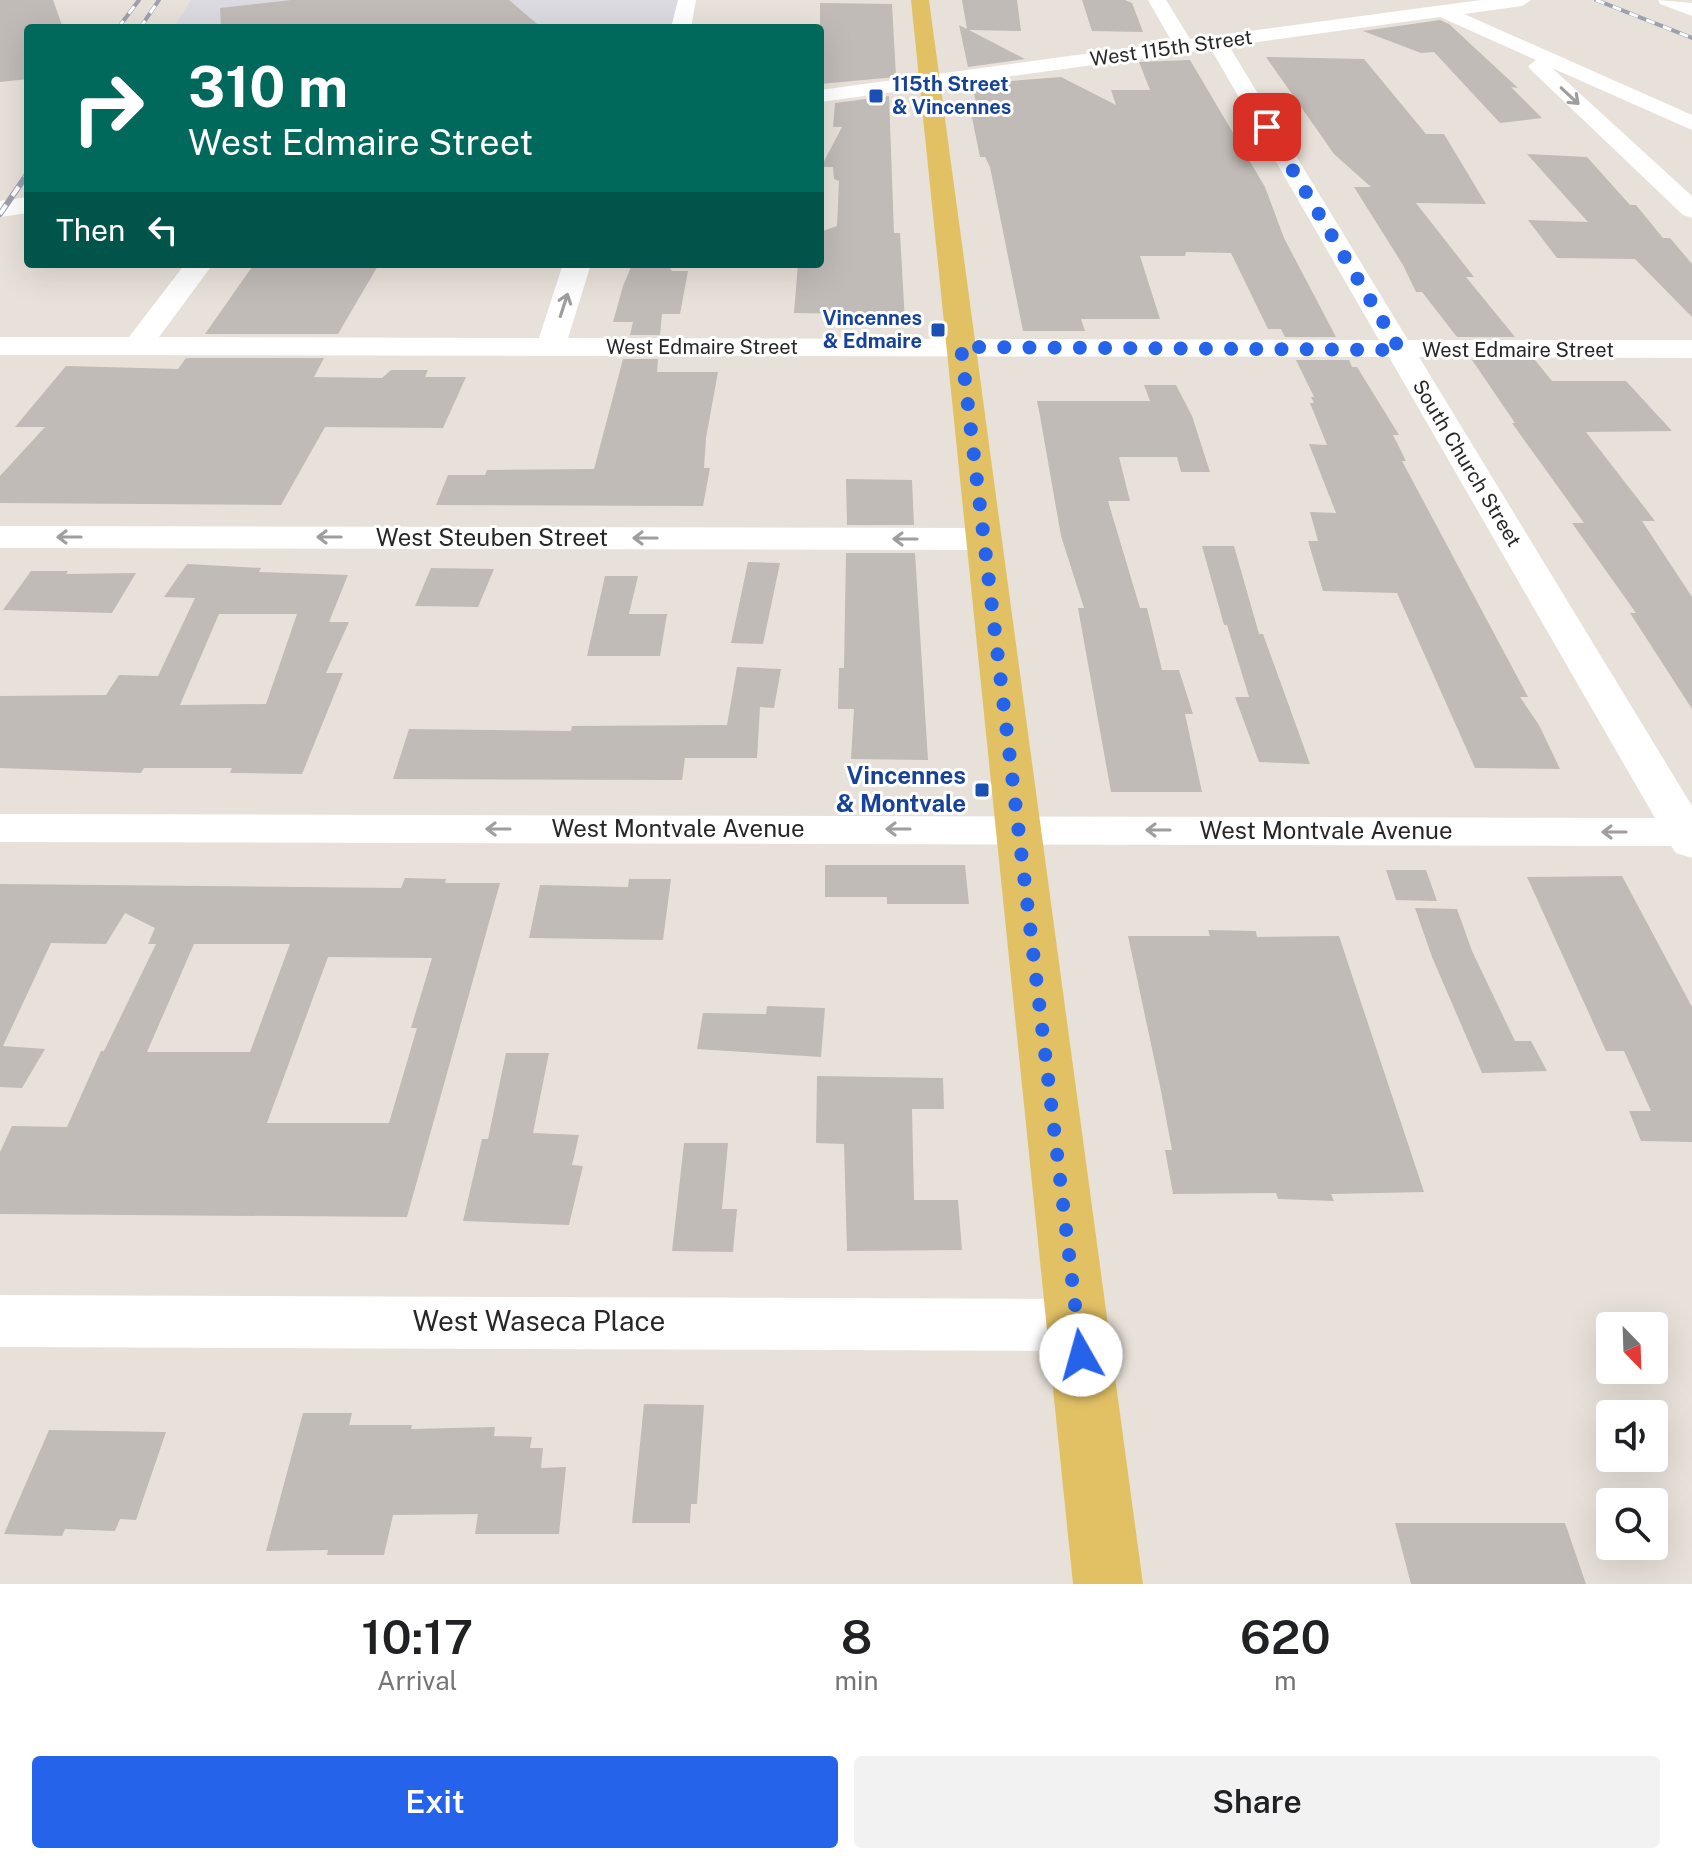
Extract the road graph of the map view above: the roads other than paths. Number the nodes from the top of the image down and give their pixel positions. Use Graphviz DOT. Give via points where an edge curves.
graph roads {
  1 [pos="687,0"];
  2 [pos="920,0"];
  3 [pos="1157,0"];
  4 [pos="1384,0"];
  5 [pos="1522,0"];
  6 [pos="1667,0"];
  7 [pos="1692,10"];
  8 [pos="1443,11"];
  9 [pos="1400,17"];
  10 [pos="682,24"];
  11 [pos="1217,42"];
  12 [pos="1513,42"];
  13 [pos="1184,46"];
  14 [pos="929,81"];
  15 [pos="824,95"];
  16 [pos="1692,123"];
  17 [pos="24,206"];
  18 [pos="0,209"];
  19 [pos="1692,210"];
  20 [pos="196,268"];
  21 [pos="576,268"];
  22 [pos="138,346"];
  23 [pos="551,346"];
  24 [pos="961,347"];
  25 [pos="1692,349"];
  26 [pos="2,350"];
  27 [pos="1400,350"];
  28 [pos="0,537"];
  29 [pos="983,539"];
  30 [pos="0,828"];
  31 [pos="1018,829"];
  32 [pos="1690,836"];
  33 [pos="0,1321"];
  34 [pos="1077,1325"];
  35 [pos="1108,1584"];
  1 -- 10 [label="street"];
  2 -- 14 [label="main road"];
  3 -- 13 [label="street"];
  4 -- 9 [label="street"];
  5 -- 8 [label="street, West 115th Street"];
  6 -- 7 [label="street"];
  8 -- 9 [label="street, West 115th Street"];
  8 -- 12 [label="street"];
  9 -- 11 [label="street, West 115th Street"];
  11 -- 13 [label="street, West 115th Street"];
  11 -- 27 [label="street, South Church Street"];
  12 -- 16 [label="street"];
  12 -- 19 [label="street, one-way"];
  13 -- 14 [label="street, West 115th Street"];
  14 -- 15 [label="street, West 115th Street"];
  14 -- 24 [label="main road"];
  17 -- 18 [label="street"];
  20 -- 22 [label="street"];
  23 -- 21 [label="street, one-way"];
  22 -- 23 [label="street, West Edmaire Street"];
  22 -- 26 [label="street, West Edmaire Street"];
  23 -- 24 [label="street, West Edmaire Street"];
  24 -- 27 [label="street, West Edmaire Street"];
  24 -- 29 [label="main road"];
  25 -- 27 [label="street, West Edmaire Street"];
  27 -- 32 [label="street, South Church Street"];
  29 -- 28 [label="street, West Steuben Street, one-way"];
  29 -- 31 [label="main road"];
  31 -- 30 [label="street, West Montvale Avenue, one-way"];
  32 -- 31 [label="street, West Montvale Avenue, one-way"];
  31 -- 34 [label="main road"];
  33 -- 34 [label="street, West Waseca Place"];
  34 -- 35 [label="main road"];
}
